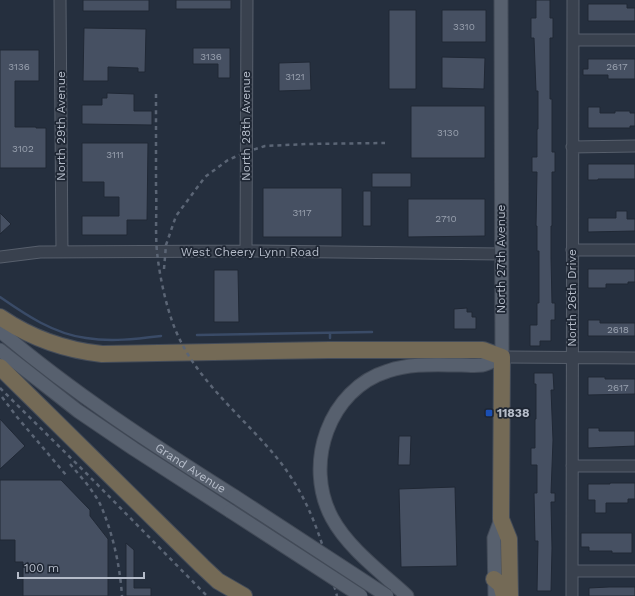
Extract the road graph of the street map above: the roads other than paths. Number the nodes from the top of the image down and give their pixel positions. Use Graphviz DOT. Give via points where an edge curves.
graph roads {
  1 [pos="60,0"];
  2 [pos="247,0"];
  3 [pos="500,0"];
  4 [pos="573,0"];
  5 [pos="573,40"];
  6 [pos="635,40"];
  7 [pos="572,146"];
  8 [pos="635,146"];
  9 [pos="572,250"];
  10 [pos="635,250"];
  11 [pos="246,251"];
  12 [pos="62,252"];
  13 [pos="501,254"];
  14 [pos="0,257"];
  15 [pos="0,316"];
  16 [pos="0,331"];
  17 [pos="0,350"];
  18 [pos="502,357"];
  19 [pos="572,358"];
  20 [pos="635,358"];
  21 [pos="0,367"];
  22 [pos="572,466"];
  23 [pos="635,466"];
  24 [pos="501,519"];
  25 [pos="572,571"];
  26 [pos="635,571"];
  27 [pos="494,579"];
  28 [pos="244,596"];
  29 [pos="361,596"];
  30 [pos="387,596"];
  31 [pos="407,596"];
  32 [pos="494,596"];
  33 [pos="504,596"];
  34 [pos="510,596"];
  35 [pos="572,596"];
  1 -- 12 [label="street, North 29th Avenue"];
  2 -- 11 [label="street, North 28th Avenue"];
  3 -- 13 [label="main road, North 27th Avenue"];
  4 -- 5 [label="street, North 26th Drive"];
  5 -- 6 [label="street"];
  5 -- 7 [label="street, North 26th Drive"];
  7 -- 8 [label="street"];
  7 -- 9 [label="street, North 26th Drive"];
  9 -- 10 [label="street"];
  9 -- 19 [label="street, North 26th Drive"];
  11 -- 12 [label="street, West Cheery Lynn Road"];
  11 -- 13 [label="street, West Cheery Lynn Road"];
  12 -- 14 [label="street, West Cheery Lynn Road"];
  13 -- 18 [label="main road, North 27th Avenue"];
  15 -- 18 [label="highway" via="28,334 52,344 102,354 482,350"];
  16 -- 30 [label="main road, Grand Avenue, bridge" via="46,369 158,448"];
  17 -- 29 [label="main road, Grand Avenue, bridge" via="84,415"];
  18 -- 19 [label="street"];
  18 -- 24 [label="highway, North 27th Avenue"];
  18 -- 31 [label="main road" via="482,365 404,366 376,376 353,391 338,408 328,428 320,465 325,502 332,518 349,542"];
  19 -- 20 [label="street"];
  19 -- 22 [label="street, North 26th Drive"];
  21 -- 28 [label="highway" via="202,566 218,581"];
  22 -- 23 [label="street"];
  22 -- 25 [label="street, North 26th Drive"];
  24 -- 27 [label="main road, North 27th Avenue" via="494,538"];
  24 -- 34 [label="highway, North 27th Avenue" via="509,539"];
  25 -- 26 [label="street"];
  25 -- 35 [label="street, North 26th Drive"];
  27 -- 32 [label="main road, North 27th Avenue"];
  27 -- 33 [label="highway" via="501,585"];
}
